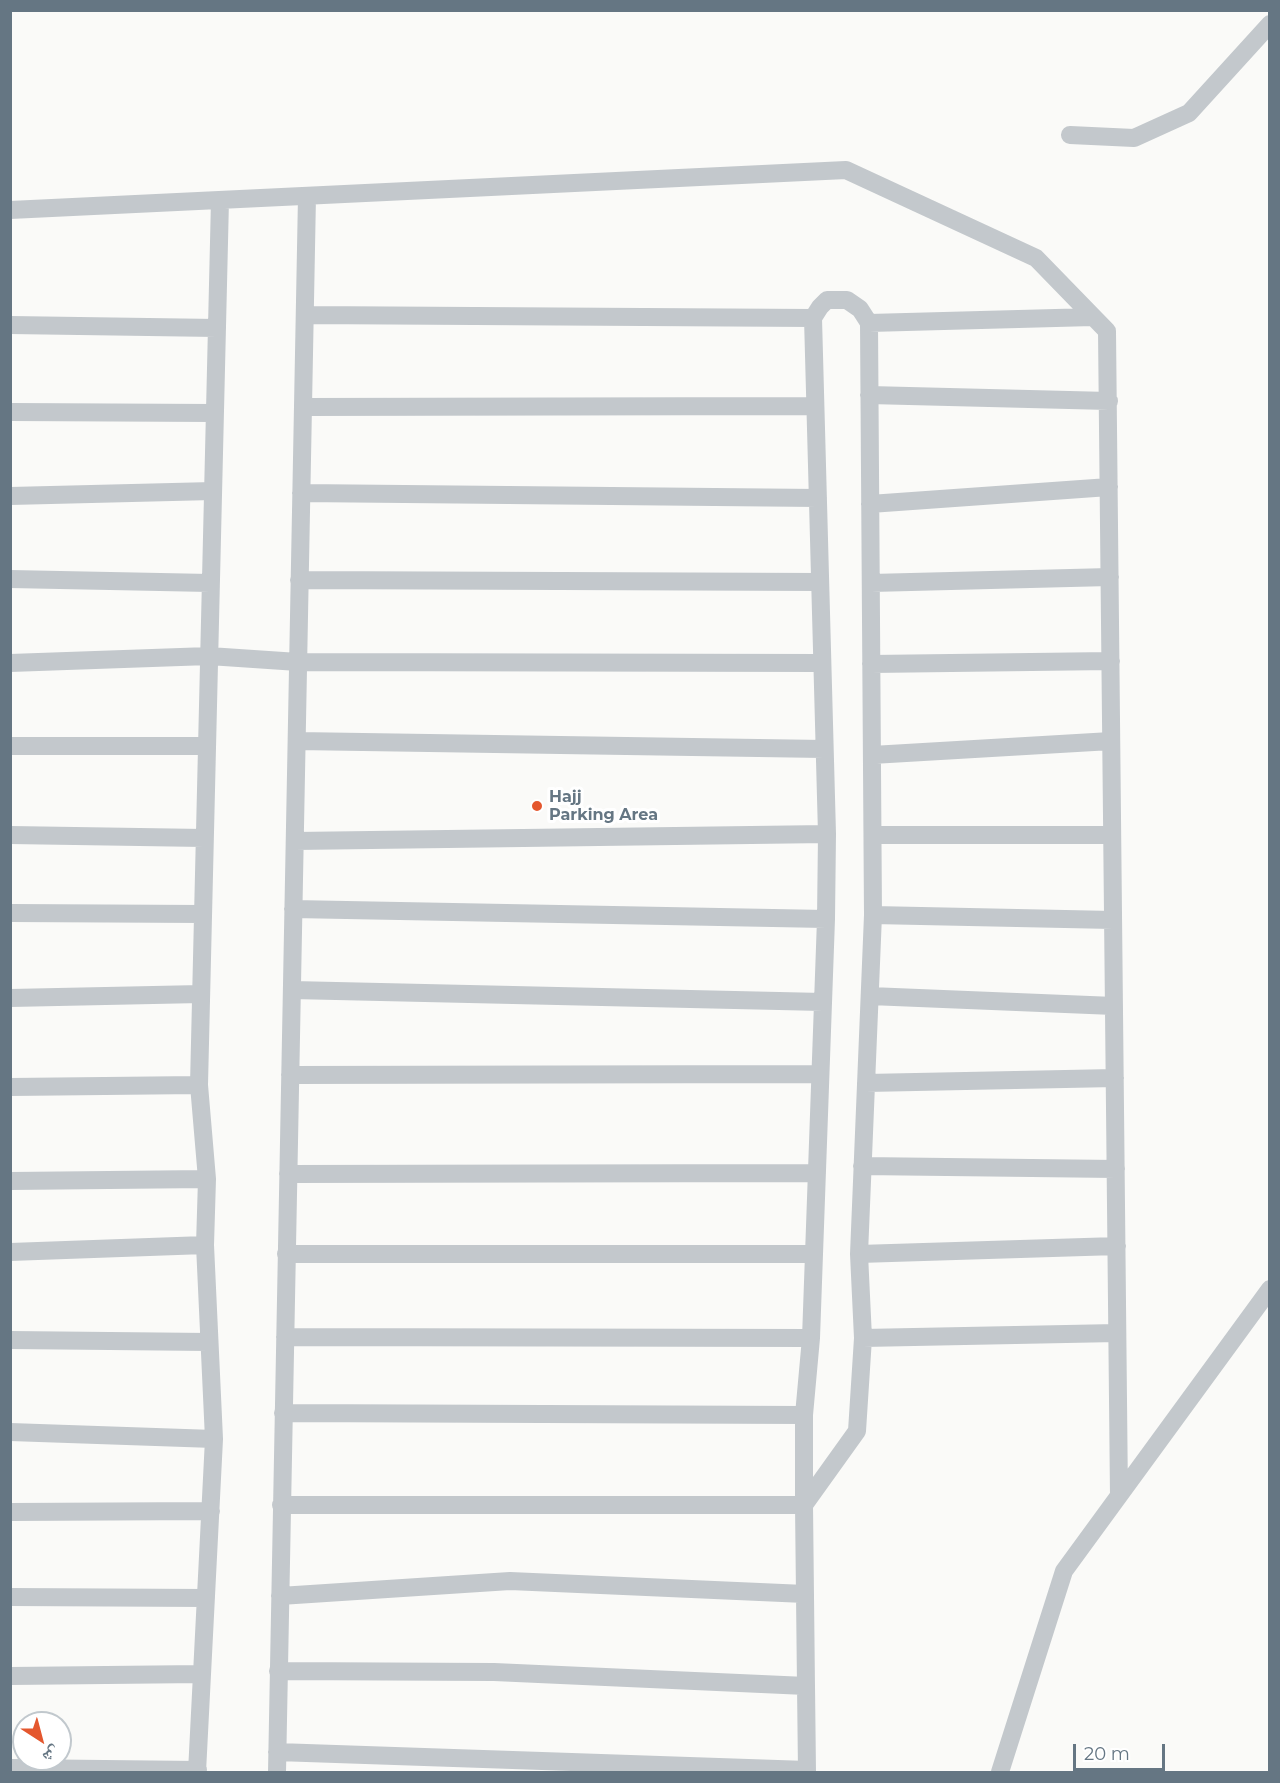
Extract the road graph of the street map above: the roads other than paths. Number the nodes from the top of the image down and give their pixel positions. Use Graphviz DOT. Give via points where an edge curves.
graph roads {
  1 [pos="1269,24"];
  2 [pos="1070,135"];
  3 [pos="307,196"];
  4 [pos="220,200"];
  5 [pos="10,210"];
  6 [pos="305,315"];
  7 [pos="1094,317"];
  8 [pos="813,318"];
  9 [pos="869,323"];
  10 [pos="10,325"];
  11 [pos="217,328"];
  12 [pos="869,395"];
  13 [pos="1108,401"];
  14 [pos="815,406"];
  15 [pos="303,407"];
  16 [pos="10,412"];
  17 [pos="214,413"];
  18 [pos="1109,487"];
  19 [pos="213,491"];
  20 [pos="301,493"];
  21 [pos="10,496"];
  22 [pos="818,498"];
  23 [pos="870,504"];
  24 [pos="1110,577"];
  25 [pos="10,579"];
  26 [pos="299,580"];
  27 [pos="820,582"];
  28 [pos="870,583"];
  29 [pos="210,584"];
  30 [pos="208,656"];
  31 [pos="1111,661"];
  32 [pos="298,662"];
  33 [pos="10,663"];
  34 [pos="822,663"];
  35 [pos="871,664"];
  36 [pos="297,741"];
  37 [pos="1112,741"];
  38 [pos="10,746"];
  39 [pos="206,746"];
  40 [pos="824,749"];
  41 [pos="872,755"];
  42 [pos="826,834"];
  43 [pos="10,835"];
  44 [pos="873,835"];
  45 [pos="1112,835"];
  46 [pos="204,838"];
  47 [pos="295,841"];
  48 [pos="293,909"];
  49 [pos="10,913"];
  50 [pos="203,914"];
  51 [pos="873,915"];
  52 [pos="826,919"];
  53 [pos="1113,920"];
  54 [pos="292,990"];
  55 [pos="201,994"];
  56 [pos="870,996"];
  57 [pos="10,998"];
  58 [pos="823,1002"];
  59 [pos="1114,1006"];
  60 [pos="820,1074"];
  61 [pos="290,1075"];
  62 [pos="1115,1078"];
  63 [pos="866,1083"];
  64 [pos="199,1085"];
  65 [pos="10,1087"];
  66 [pos="862,1166"];
  67 [pos="1116,1169"];
  68 [pos="817,1173"];
  69 [pos="288,1174"];
  70 [pos="207,1179"];
  71 [pos="10,1181"];
  72 [pos="205,1245"];
  73 [pos="1117,1246"];
  74 [pos="10,1252"];
  75 [pos="286,1254"];
  76 [pos="814,1254"];
  77 [pos="859,1254"];
  78 [pos="1269,1289"];
  79 [pos="1117,1333"];
  80 [pos="285,1337"];
  81 [pos="810,1338"];
  82 [pos="863,1338"];
  83 [pos="10,1340"];
  84 [pos="209,1342"];
  85 [pos="283,1413"];
  86 [pos="804,1415"];
  87 [pos="10,1432"];
  88 [pos="214,1439"];
  89 [pos="1119,1496"];
  90 [pos="281,1505"];
  91 [pos="804,1505"];
  92 [pos="211,1511"];
  93 [pos="10,1512"];
  94 [pos="805,1594"];
  95 [pos="280,1596"];
  96 [pos="10,1597"];
  97 [pos="206,1598"];
  98 [pos="278,1671"];
  99 [pos="202,1674"];
  100 [pos="10,1676"];
  101 [pos="806,1686"];
  102 [pos="277,1752"];
  103 [pos="10,1768"];
  104 [pos="197,1771"];
  105 [pos="807,1771"];
  106 [pos="277,1773"];
  107 [pos="1000,1773"];
  1 -- 2 [label="lane" via="1189,113 1134,138"];
  3 -- 4 [label="lane"];
  3 -- 6 [label="lane"];
  3 -- 7 [label="lane" via="846,170 1036,258"];
  4 -- 5 [label="lane"];
  4 -- 11 [label="lane"];
  6 -- 8 [label="lane"];
  6 -- 15 [label="lane"];
  7 -- 9 [label="lane"];
  7 -- 13 [label="lane" via="1107,331"];
  8 -- 9 [label="lane" via="827,300 847,300 860,309"];
  8 -- 14 [label="lane"];
  9 -- 12 [label="lane"];
  10 -- 11 [label="lane"];
  11 -- 17 [label="lane"];
  12 -- 13 [label="lane"];
  12 -- 23 [label="lane"];
  13 -- 18 [label="lane"];
  14 -- 15 [label="lane"];
  14 -- 22 [label="lane"];
  15 -- 20 [label="lane"];
  16 -- 17 [label="lane"];
  17 -- 19 [label="lane"];
  18 -- 23 [label="lane"];
  18 -- 24 [label="lane"];
  19 -- 21 [label="lane"];
  19 -- 29 [label="lane"];
  20 -- 22 [label="lane"];
  20 -- 26 [label="lane"];
  22 -- 27 [label="lane"];
  23 -- 28 [label="lane"];
  24 -- 28 [label="lane"];
  24 -- 31 [label="lane"];
  25 -- 29 [label="lane"];
  26 -- 27 [label="lane"];
  26 -- 32 [label="lane"];
  27 -- 34 [label="lane"];
  28 -- 35 [label="lane"];
  29 -- 30 [label="lane"];
  30 -- 32 [label="lane"];
  30 -- 33 [label="lane"];
  30 -- 39 [label="lane"];
  31 -- 35 [label="lane"];
  31 -- 37 [label="lane"];
  32 -- 34 [label="lane"];
  32 -- 36 [label="lane"];
  34 -- 40 [label="lane"];
  35 -- 41 [label="lane"];
  36 -- 40 [label="lane"];
  36 -- 47 [label="lane"];
  37 -- 41 [label="lane"];
  37 -- 45 [label="lane"];
  38 -- 39 [label="lane"];
  39 -- 46 [label="lane"];
  40 -- 42 [label="lane"];
  41 -- 44 [label="lane"];
  42 -- 47 [label="lane"];
  42 -- 52 [label="lane"];
  43 -- 46 [label="lane"];
  44 -- 45 [label="lane"];
  44 -- 51 [label="lane"];
  45 -- 53 [label="lane"];
  46 -- 50 [label="lane"];
  47 -- 48 [label="lane"];
  48 -- 52 [label="lane"];
  48 -- 54 [label="lane"];
  49 -- 50 [label="lane"];
  50 -- 55 [label="lane"];
  51 -- 53 [label="lane"];
  51 -- 56 [label="lane"];
  52 -- 58 [label="lane"];
  53 -- 59 [label="lane"];
  54 -- 58 [label="lane"];
  54 -- 61 [label="lane"];
  55 -- 57 [label="lane"];
  55 -- 64 [label="lane"];
  56 -- 59 [label="lane"];
  56 -- 63 [label="lane"];
  58 -- 60 [label="lane"];
  59 -- 62 [label="lane"];
  60 -- 61 [label="lane"];
  60 -- 68 [label="lane"];
  61 -- 69 [label="lane"];
  62 -- 63 [label="lane"];
  62 -- 67 [label="lane"];
  63 -- 66 [label="lane"];
  64 -- 65 [label="lane"];
  64 -- 70 [label="lane"];
  66 -- 67 [label="lane"];
  66 -- 77 [label="lane"];
  67 -- 73 [label="lane"];
  68 -- 69 [label="lane"];
  68 -- 76 [label="lane"];
  69 -- 75 [label="lane"];
  70 -- 71 [label="lane"];
  70 -- 72 [label="lane"];
  72 -- 74 [label="lane"];
  72 -- 84 [label="lane"];
  73 -- 77 [label="lane"];
  73 -- 79 [label="lane"];
  75 -- 76 [label="lane"];
  75 -- 80 [label="lane"];
  76 -- 81 [label="lane"];
  77 -- 82 [label="lane"];
  78 -- 89 [label="lane"];
  79 -- 82 [label="lane"];
  79 -- 89 [label="lane"];
  80 -- 81 [label="lane"];
  80 -- 85 [label="lane"];
  81 -- 86 [label="lane"];
  82 -- 91 [label="lane" via="857,1431"];
  83 -- 84 [label="lane"];
  84 -- 88 [label="lane"];
  85 -- 86 [label="lane"];
  85 -- 90 [label="lane"];
  86 -- 91 [label="lane"];
  87 -- 88 [label="lane"];
  88 -- 92 [label="lane"];
  89 -- 107 [label="lane" via="1064,1571"];
  90 -- 91 [label="lane"];
  90 -- 95 [label="lane"];
  91 -- 94 [label="lane"];
  92 -- 93 [label="lane"];
  92 -- 97 [label="lane"];
  94 -- 95 [label="lane" via="510,1581"];
  94 -- 101 [label="lane"];
  95 -- 98 [label="lane"];
  96 -- 97 [label="lane"];
  97 -- 99 [label="lane"];
  98 -- 101 [label="lane" via="494,1672"];
  98 -- 102 [label="lane"];
  99 -- 100 [label="lane"];
  99 -- 104 [label="lane"];
  101 -- 105 [label="lane"];
  102 -- 105 [label="lane"];
  102 -- 106 [label="lane"];
  103 -- 104 [label="lane"];
}
